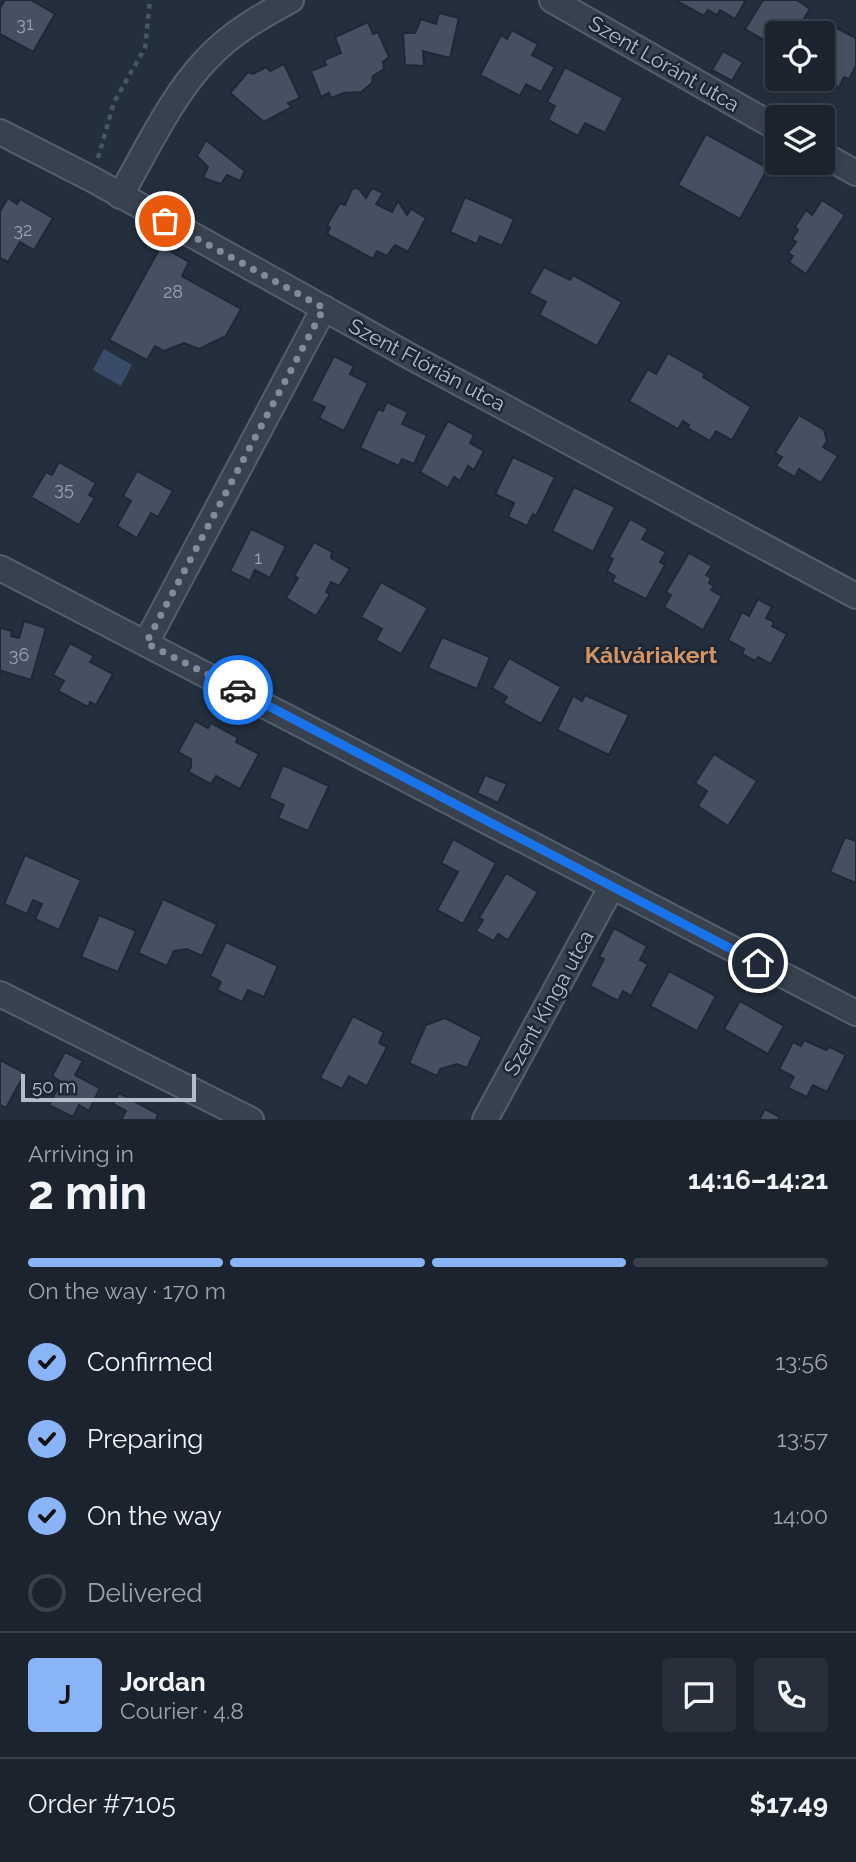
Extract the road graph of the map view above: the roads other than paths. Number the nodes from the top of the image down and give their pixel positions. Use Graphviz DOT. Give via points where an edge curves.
graph roads {
  1 [pos="291,0"];
  2 [pos="552,0"];
  3 [pos="765,121"];
  4 [pos="0,132"];
  5 [pos="835,161"];
  6 [pos="856,173"];
  7 [pos="120,196"];
  8 [pos="324,308"];
  9 [pos="0,568"];
  10 [pos="856,596"];
  11 [pos="146,643"];
  12 [pos="612,886"];
  13 [pos="0,994"];
  14 [pos="856,1013"];
  15 [pos="251,1120"];
  16 [pos="485,1120"];
  1 -- 7 [label="street" via="246,24 206,59 182,90"];
  2 -- 3 [label="street, Szent Lóránt utca"];
  4 -- 7 [label="street, Szent Flórián utca"];
  5 -- 6 [label="street"];
  7 -- 8 [label="street, Szent Flórián utca"];
  8 -- 10 [label="street, Szent Flórián utca"];
  8 -- 11 [label="street"];
  9 -- 11 [label="street"];
  11 -- 12 [label="street"];
  12 -- 14 [label="street"];
  12 -- 16 [label="street, Szent Kinga utca"];
  13 -- 15 [label="street"];
}
